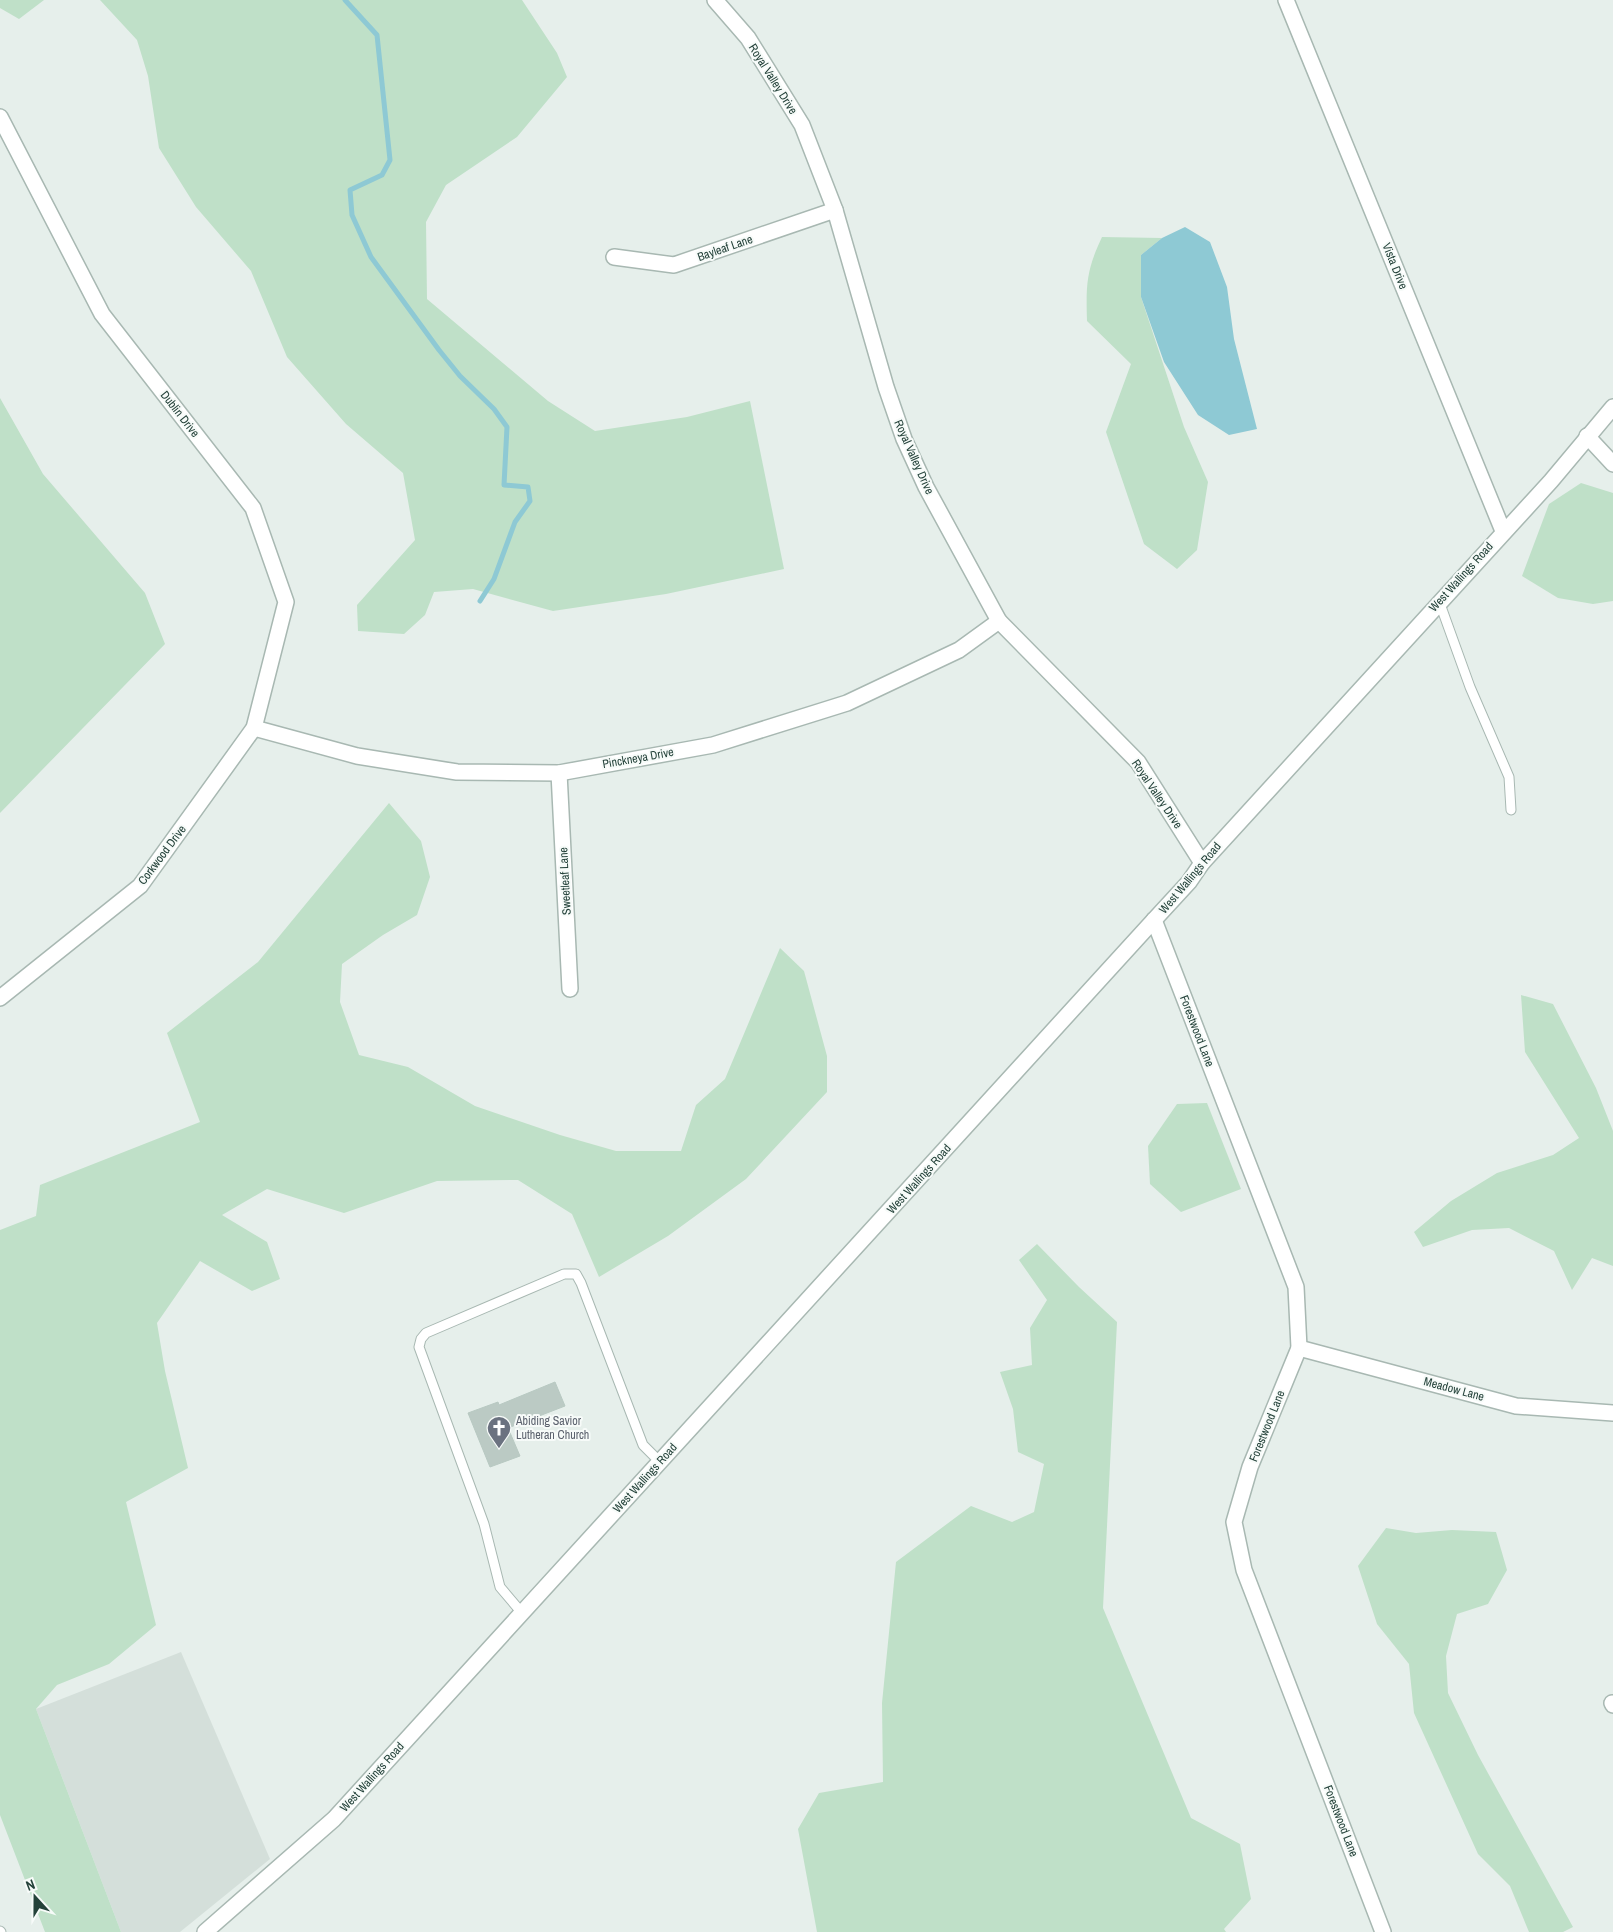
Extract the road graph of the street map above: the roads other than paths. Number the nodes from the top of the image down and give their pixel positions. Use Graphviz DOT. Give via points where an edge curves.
graph roads {
  1 [pos="715,0"];
  2 [pos="1286,0"];
  3 [pos="0,117"];
  4 [pos="835,210"];
  5 [pos="614,257"];
  6 [pos="1613,407"];
  7 [pos="1587,436"];
  8 [pos="1613,464"];
  9 [pos="1503,531"];
  10 [pos="1440,601"];
  11 [pos="999,621"];
  12 [pos="254,728"];
  13 [pos="559,773"];
  14 [pos="1511,810"];
  15 [pos="1202,863"];
  16 [pos="1154,920"];
  17 [pos="570,989"];
  18 [pos="0,998"];
  19 [pos="1299,1348"];
  20 [pos="1613,1413"];
  21 [pos="660,1462"];
  22 [pos="522,1613"];
  23 [pos="205,1932"];
  24 [pos="1384,1932"];
  1 -- 4 [label="street, Royal Valley Drive" via="748,38 802,125"];
  2 -- 9 [label="street, Vista Drive"];
  3 -- 12 [label="street, Dublin Drive" via="102,314 253,508 286,602"];
  4 -- 5 [label="street, Bayleaf Lane" via="674,265"];
  4 -- 11 [label="street, Royal Valley Drive" via="904,439 930,495"];
  6 -- 7 [label="street, West Wallings Road"];
  7 -- 8 [label="street"];
  7 -- 9 [label="street, West Wallings Road"];
  9 -- 10 [label="street, West Wallings Road"];
  10 -- 14 [label="lane" via="1470,687 1509,777"];
  10 -- 15 [label="street, West Wallings Road"];
  11 -- 13 [label="street, Pinckneya Drive" via="959,650 847,703 713,745"];
  11 -- 15 [label="street, Royal Valley Drive" via="1138,762"];
  12 -- 13 [label="street, Pinckneya Drive" via="357,756 457,772"];
  12 -- 18 [label="street, Corkwood Drive" via="140,886"];
  13 -- 17 [label="street, Sweetleaf Lane"];
  15 -- 16 [label="street, West Wallings Road"];
  16 -- 19 [label="street, Forestwood Lane" via="1296,1286"];
  16 -- 21 [label="street, West Wallings Road"];
  19 -- 20 [label="street, Meadow Lane" via="1516,1406"];
  19 -- 24 [label="street, Forestwood Lane" via="1250,1468 1234,1522 1244,1570"];
  21 -- 22 [label="street, West Wallings Road"];
  21 -- 22 [label="lane" via="643,1445 576,1274 564,1274 426,1333 419,1347 484,1524 500,1587"];
  22 -- 23 [label="street, West Wallings Road" via="334,1819"];
}
